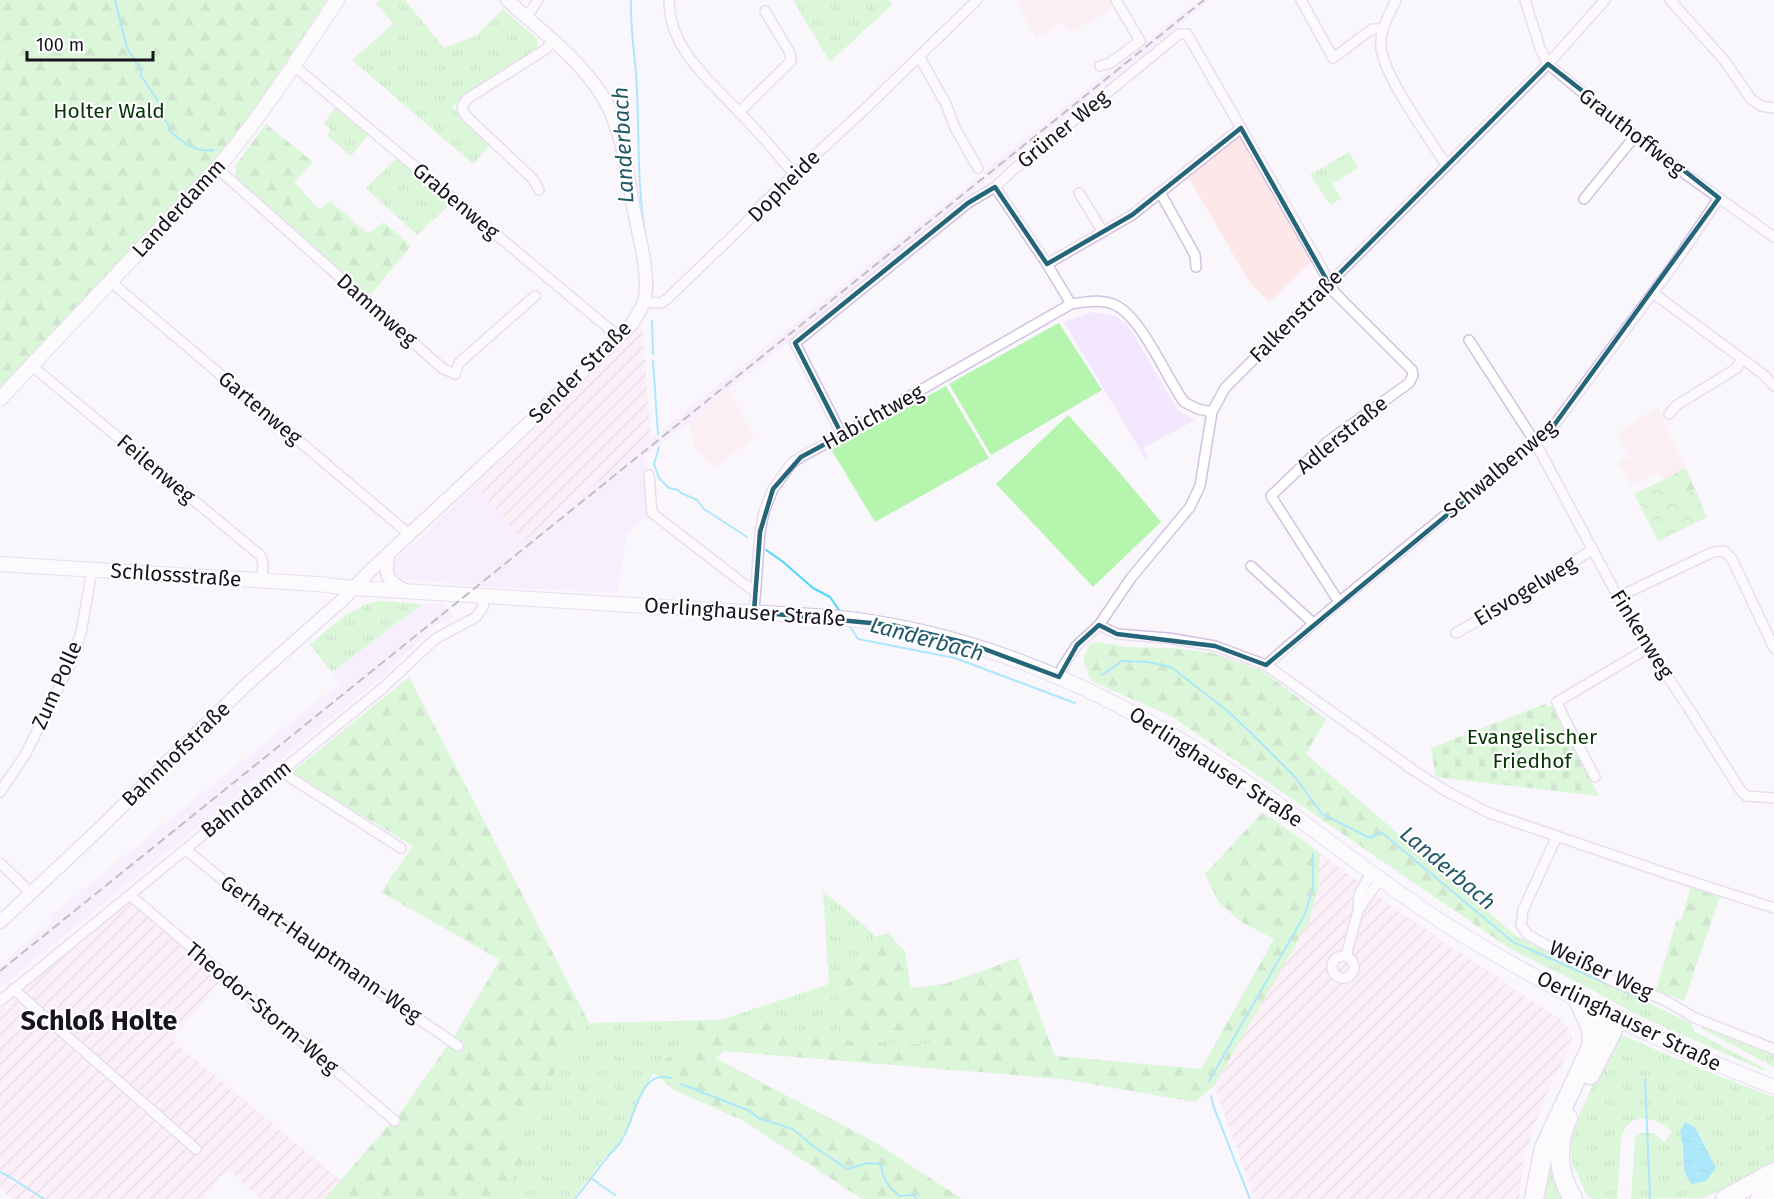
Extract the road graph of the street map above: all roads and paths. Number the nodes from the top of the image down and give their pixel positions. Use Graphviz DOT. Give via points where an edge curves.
graph roads {
  1 [pos="337,0"];
  2 [pos="507,0"];
  3 [pos="538,0"];
  4 [pos="669,0"];
  5 [pos="977,0"];
  6 [pos="1116,0"];
  7 [pos="1301,0"];
  8 [pos="1396,0"];
  9 [pos="1525,0"];
  10 [pos="1605,0"];
  11 [pos="1670,0"];
  12 [pos="765,11"];
  13 [pos="526,18"];
  14 [pos="1383,29"];
  15 [pos="552,41"];
  16 [pos="919,56"];
  17 [pos="1548,64"];
  18 [pos="293,65"];
  19 [pos="1100,66"];
  20 [pos="1774,108"];
  21 [pos="739,112"];
  22 [pos="1241,128"];
  23 [pos="1635,136"];
  24 [pos="1446,165"];
  25 [pos="217,168"];
  26 [pos="978,168"];
  27 [pos="794,174"];
  28 [pos="995,187"];
  29 [pos="539,190"];
  30 [pos="1079,193"];
  31 [pos="1161,194"];
  32 [pos="1719,198"];
  33 [pos="1584,199"];
  34 [pos="1103,232"];
  35 [pos="1774,237"];
  36 [pos="1047,264"];
  37 [pos="1196,267"];
  38 [pos="111,282"];
  39 [pos="1329,284"];
  40 [pos="1653,293"];
  41 [pos="535,296"];
  42 [pos="644,302"];
  43 [pos="1071,304"];
  44 [pos="619,337"];
  45 [pos="1469,340"];
  46 [pos="1742,358"];
  47 [pos="32,366"];
  48 [pos="1774,386"];
  49 [pos="0,399"];
  50 [pos="1212,412"];
  51 [pos="1669,414"];
  52 [pos="842,435"];
  53 [pos="1535,442"];
  54 [pos="649,475"];
  55 [pos="409,534"];
  56 [pos="1593,549"];
  57 [pos="389,553"];
  58 [pos="0,564"];
  59 [pos="1251,566"];
  60 [pos="92,570"];
  61 [pos="262,581"];
  62 [pos="352,588"];
  63 [pos="755,590"];
  64 [pos="407,591"];
  65 [pos="485,596"];
  66 [pos="1618,597"];
  67 [pos="1339,602"];
  68 [pos="754,612"];
  69 [pos="1314,624"];
  70 [pos="1099,625"];
  71 [pos="1456,633"];
  72 [pos="1648,648"];
  73 [pos="1774,648"];
  74 [pos="1266,665"];
  75 [pos="1059,676"];
  76 [pos="1546,701"];
  77 [pos="1557,702"];
  78 [pos="283,769"];
  79 [pos="1595,777"];
  80 [pos="0,792"];
  81 [pos="1774,798"];
  82 [pos="1557,836"];
  83 [pos="401,848"];
  84 [pos="185,849"];
  85 [pos="0,863"];
  86 [pos="1376,876"];
  87 [pos="31,893"];
  88 [pos="130,895"];
  89 [pos="1774,908"];
  90 [pos="0,922"];
  91 [pos="1346,956"];
  92 [pos="13,989"];
  93 [pos="0,1001"];
  94 [pos="1579,1002"];
  95 [pos="1612,1018"];
  96 [pos="1592,1044"];
  97 [pos="458,1046"];
  98 [pos="1774,1049"];
  99 [pos="1774,1087"];
  100 [pos="395,1121"];
  101 [pos="196,1149"];
  102 [pos="1774,1172"];
  103 [pos="1774,1191"];
  104 [pos="1534,1199"];
  105 [pos="1573,1199"];
  106 [pos="1725,1199"];
  107 [pos="1760,1199"];
  1 -- 18 [label="main road, Landerdamm"];
  2 -- 13 [label="street, Sender Straße"];
  3 -- 13 [label="street"];
  4 -- 21 [label="street" via="680,44 699,72"];
  5 -- 16 [label="street, Dopheide"];
  6 -- 19 [label="street" via="1140,41"];
  7 -- 14 [label="street" via="1333,58 1372,29"];
  8 -- 14 [label="street"];
  9 -- 17 [label="street, Grauthoffweg"];
  10 -- 17 [label="street, Falkenstraße"];
  11 -- 20 [label="street" via="1724,60 1751,99"];
  12 -- 21 [label="street" via="790,52 791,61"];
  13 -- 15 [label="street, Sender Straße"];
  14 -- 24 [label="street" via="1381,47 1386,65"];
  15 -- 29 [label="street" via="546,49 467,99 462,107 465,115 533,178"];
  15 -- 42 [label="street, Sender Straße" via="588,76 618,131 645,271"];
  16 -- 26 [label="street"];
  16 -- 27 [label="street, Dopheide"];
  17 -- 23 [label="street, Grauthoffweg"];
  17 -- 24 [label="street, Falkenstraße"];
  18 -- 25 [label="main road, Landerdamm"];
  18 -- 44 [label="street, Grabenweg"];
  21 -- 27 [label="street"];
  22 -- 28 [label="street, Grüner Weg" via="1187,34 1179,34"];
  22 -- 31 [label="street"];
  22 -- 39 [label="street, Grüner Weg"];
  23 -- 32 [label="street, Grauthoffweg"];
  23 -- 33 [label="street"];
  24 -- 39 [label="street, Falkenstraße"];
  25 -- 38 [label="main road, Landerdamm"];
  25 -- 41 [label="street, Dammweg" via="442,368 455,374 459,363"];
  27 -- 42 [label="street, Dopheide" via="667,299 661,303"];
  28 -- 36 [label="street"];
  28 -- 52 [label="street, Grüner Weg" via="968,203 795,343"];
  30 -- 34 [label="street"];
  31 -- 34 [label="street"];
  31 -- 37 [label="street" via="1195,255"];
  32 -- 35 [label="street, Grauthoffweg"];
  32 -- 40 [label="street, Schwalbenweg"];
  34 -- 36 [label="street"];
  36 -- 43 [label="street"];
  38 -- 47 [label="main road, Landerdamm"];
  38 -- 55 [label="street, Gartenweg"];
  39 -- 50 [label="street, Falkenstraße" via="1225,388"];
  39 -- 67 [label="street, Adlerstraße" via="1407,363 1413,375 1408,383 1327,442 1271,496"];
  40 -- 46 [label="street"];
  40 -- 53 [label="street, Schwalbenweg" via="1552,428"];
  42 -- 44 [label="street, Sender Straße"];
  43 -- 50 [label="street, Habichtweg" via="1096,300 1117,306 1136,322 1184,402"];
  43 -- 52 [label="street, Habichtweg"];
  44 -- 55 [label="street, Sender Straße"];
  45 -- 53 [label="street, Finkenweg"];
  46 -- 48 [label="street"];
  46 -- 51 [label="street" via="1737,368"];
  47 -- 49 [label="main road, Landerdamm"];
  47 -- 61 [label="street, Feilenweg" via="261,556"];
  50 -- 70 [label="street, Falkenstraße" via="1200,486 1190,507 1131,578"];
  52 -- 63 [label="street, Habichtweg" via="792,464 773,489 762,522"];
  53 -- 56 [label="street, Finkenweg"];
  53 -- 67 [label="street, Schwalbenweg"];
  54 -- 63 [label="street" via="652,513"];
  55 -- 57 [label="street, Sender Straße"];
  56 -- 66 [label="street, Finkenweg"];
  56 -- 71 [label="street, Eisvogelweg"];
  57 -- 62 [label="street, Sender Straße"];
  57 -- 64 [label="street" via="388,578"];
  58 -- 60 [label="main road, Schlossstraße"];
  59 -- 69 [label="street"];
  60 -- 61 [label="main road, Schlossstraße"];
  60 -- 80 [label="street, Zum Polle" via="81,633 68,669 25,755"];
  61 -- 62 [label="main road, Schlossstraße"];
  62 -- 64 [label="main road, Oerlinghauser Straße"];
  62 -- 87 [label="street, Bahnhofstraße"];
  63 -- 68 [label="street, Habichtweg"];
  64 -- 65 [label="main road, Oerlinghauser Straße"];
  65 -- 68 [label="main road, Oerlinghauser Straße"];
  65 -- 78 [label="street, Bahndamm" via="476,617 435,639 384,687"];
  66 -- 72 [label="street, Finkenweg"];
  66 -- 73 [label="street" via="1713,552 1724,551 1732,559"];
  67 -- 69 [label="street, Schwalbenweg"];
  68 -- 75 [label="main road, Oerlinghauser Straße" via="856,619 924,632 971,644"];
  69 -- 74 [label="street, Schwalbenweg"];
  70 -- 74 [label="street" via="1117,634 1215,646"];
  70 -- 75 [label="street, Falkenstraße" via="1077,645"];
  72 -- 77 [label="street"];
  72 -- 81 [label="street, Finkenweg" via="1741,791 1746,796"];
  74 -- 82 [label="street" via="1446,791 1489,813"];
  75 -- 86 [label="main road, Oerlinghauser Straße" via="1192,746"];
  76 -- 77 [label="street"];
  77 -- 79 [label="street"];
  78 -- 83 [label="street" via="291,778"];
  78 -- 84 [label="street, Bahndamm"];
  82 -- 89 [label="street"];
  82 -- 98 [label="street, Weißer Weg" via="1522,910 1521,925 1528,935 1615,982"];
  84 -- 88 [label="street, Bahndamm"];
  84 -- 97 [label="street, Gerhart-Hauptmann-Weg" via="250,903"];
  85 -- 87 [label="street"];
  86 -- 91 [label="street" via="1358,911"];
  86 -- 94 [label="main road, Oerlinghauser Straße" via="1453,929"];
  87 -- 90 [label="street, Bahnhofstraße"];
  88 -- 92 [label="street, Bahndamm"];
  88 -- 100 [label="street, Theodor-Storm-Weg"];
  92 -- 93 [label="street, Bahndamm"];
  92 -- 101 [label="street"];
  94 -- 95 [label="main road, Oerlinghauser Straße"];
  94 -- 96 [label="highway" via="1591,1028"];
  95 -- 96 [label="highway"];
  95 -- 99 [label="main road, Oerlinghauser Straße"];
  95 -- 105 [label="highway" via="1561,1139 1561,1173"];
  96 -- 104 [label="highway" via="1544,1148"];
  102 -- 106 [label="highway"];
  103 -- 107 [label="highway"];
}
